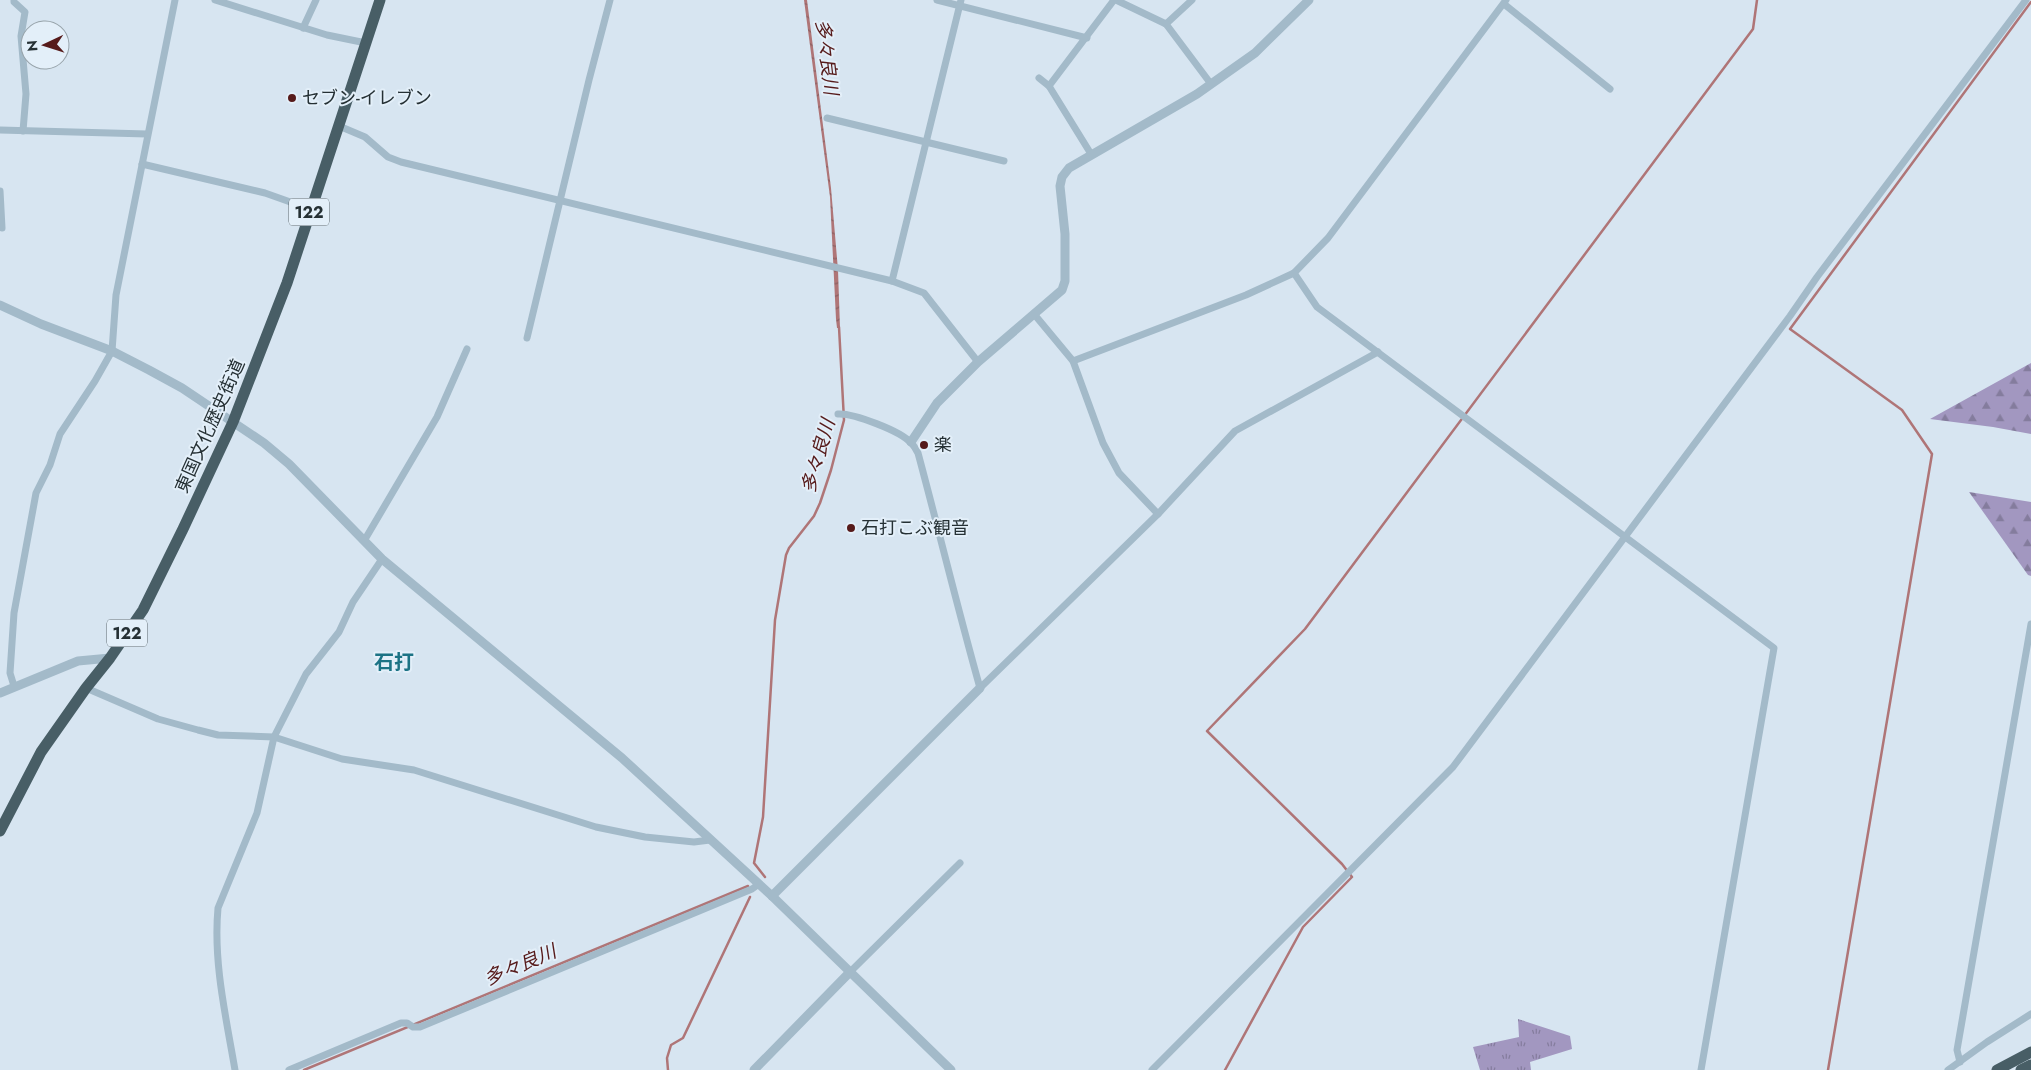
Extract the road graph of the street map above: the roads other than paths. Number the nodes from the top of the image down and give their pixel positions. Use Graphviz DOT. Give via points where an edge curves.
graph roads {
  1 [pos="14,0"];
  2 [pos="175,0"];
  3 [pos="215,0"];
  4 [pos="316,0"];
  5 [pos="380,0"];
  6 [pos="610,0"];
  7 [pos="937,0"];
  8 [pos="1115,0"];
  9 [pos="1192,0"];
  10 [pos="1309,0"];
  11 [pos="2026,0"];
  12 [pos="1505,2"];
  13 [pos="960,3"];
  14 [pos="1166,24"];
  15 [pos="303,28"];
  16 [pos="1087,38"];
  17 [pos="366,43"];
  18 [pos="1039,78"];
  19 [pos="1212,84"];
  20 [pos="1049,86"];
  21 [pos="1610,89"];
  22 [pos="827,118"];
  23 [pos="339,126"];
  24 [pos="0,130"];
  25 [pos="23,131"];
  26 [pos="147,134"];
  27 [pos="926,143"];
  28 [pos="1091,154"];
  29 [pos="1004,161"];
  30 [pos="142,164"];
  31 [pos="0,191"];
  32 [pos="560,200"];
  33 [pos="310,209"];
  34 [pos="2,228"];
  35 [pos="1294,273"];
  36 [pos="892,281"];
  37 [pos="0,304"];
  38 [pos="1034,314"];
  39 [pos="527,338"];
  40 [pos="467,349"];
  41 [pos="112,351"];
  42 [pos="1378,352"];
  43 [pos="1073,361"];
  44 [pos="978,362"];
  45 [pos="838,414"];
  46 [pos="233,422"];
  47 [pos="910,442"];
  48 [pos="1158,514"];
  49 [pos="1625,536"];
  50 [pos="364,541"];
  51 [pos="382,559"];
  52 [pos="2031,624"];
  53 [pos="110,658"];
  54 [pos="14,686"];
  55 [pos="86,688"];
  56 [pos="980,688"];
  57 [pos="0,693"];
  58 [pos="274,737"];
  59 [pos="0,831"];
  60 [pos="710,840"];
  61 [pos="960,863"];
  62 [pos="759,884"];
  63 [pos="772,896"];
  64 [pos="850,972"];
  65 [pos="2031,1014"];
  66 [pos="2031,1052"];
  67 [pos="1960,1062"];
  68 [pos="2031,1065"];
  69 [pos="236,1070"];
  70 [pos="289,1070"];
  71 [pos="754,1070"];
  72 [pos="951,1070"];
  73 [pos="1152,1070"];
  74 [pos="1701,1070"];
  75 [pos="1948,1070"];
  76 [pos="1997,1070"];
  77 [pos="2021,1070"];
  1 -- 25 [label="street" via="25,12 20,36 26,94"];
  2 -- 26 [label="street"];
  3 -- 15 [label="street"];
  4 -- 15 [label="street"];
  5 -- 17 [label="highway, 東国文化歴史街道 / 122"];
  6 -- 32 [label="street"];
  7 -- 13 [label="street"];
  8 -- 14 [label="street"];
  8 -- 16 [label="street"];
  9 -- 14 [label="street"];
  10 -- 19 [label="street" via="1255,53"];
  11 -- 49 [label="street"];
  12 -- 21 [label="street"];
  12 -- 35 [label="street" via="1328,238"];
  13 -- 16 [label="street"];
  13 -- 27 [label="street"];
  14 -- 19 [label="street"];
  15 -- 17 [label="street"];
  16 -- 20 [label="street"];
  17 -- 23 [label="highway, 東国文化歴史街道 / 122"];
  18 -- 20 [label="street"];
  19 -- 28 [label="street"];
  20 -- 28 [label="street"];
  22 -- 27 [label="street"];
  23 -- 32 [label="street" via="366,137 388,157 401,162"];
  23 -- 33 [label="highway, 東国文化歴史街道 / 122"];
  24 -- 25 [label="street"];
  25 -- 26 [label="street"];
  26 -- 30 [label="street"];
  27 -- 29 [label="street"];
  27 -- 36 [label="street"];
  28 -- 38 [label="street" via="1069,168 1062,177 1060,186 1066,234 1064,281 1062,290"];
  30 -- 33 [label="street" via="264,193"];
  30 -- 41 [label="street" via="116,295"];
  31 -- 34 [label="street"];
  32 -- 36 [label="street"];
  32 -- 39 [label="street"];
  33 -- 46 [label="highway, 東国文化歴史街道 / 122" via="287,283"];
  35 -- 42 [label="street" via="1317,307"];
  35 -- 43 [label="street" via="1246,295"];
  36 -- 44 [label="street" via="924,293"];
  37 -- 41 [label="street" via="41,324"];
  38 -- 43 [label="street"];
  38 -- 44 [label="street"];
  40 -- 50 [label="street" via="438,417"];
  41 -- 46 [label="street" via="182,388"];
  41 -- 54 [label="street" via="60,434 36,493 14,613 10,673"];
  42 -- 48 [label="street" via="1235,431"];
  42 -- 49 [label="street"];
  43 -- 48 [label="street" via="1103,443 1119,473"];
  44 -- 47 [label="street" via="937,403"];
  45 -- 47 [label="street" via="848,413"];
  46 -- 50 [label="street" via="289,464"];
  46 -- 53 [label="highway, 東国文化歴史街道 / 122" via="158,583"];
  47 -- 56 [label="street" via="918,453"];
  48 -- 56 [label="street"];
  49 -- 73 [label="street" via="1453,766"];
  49 -- 74 [label="street" via="1774,648"];
  50 -- 51 [label="street"];
  51 -- 58 [label="street" via="353,602 339,632 306,674"];
  51 -- 60 [label="street" via="622,758"];
  52 -- 67 [label="street" via="1962,1022 1958,1050"];
  53 -- 54 [label="street" via="78,661"];
  53 -- 55 [label="highway, 東国文化歴史街道 / 122"];
  54 -- 57 [label="street"];
  55 -- 58 [label="street" via="158,720 218,735"];
  55 -- 59 [label="highway, 東国文化歴史街道 / 122" via="41,752"];
  56 -- 63 [label="street"];
  58 -- 60 [label="street" via="342,760 414,770 596,827 645,837 694,842"];
  58 -- 69 [label="street" via="257,813 218,908 221,994"];
  60 -- 62 [label="street"];
  61 -- 64 [label="street"];
  62 -- 63 [label="street"];
  62 -- 70 [label="street" via="420,1026 401,1023"];
  63 -- 64 [label="street"];
  64 -- 71 [label="street"];
  64 -- 72 [label="street"];
  65 -- 67 [label="street"];
  66 -- 76 [label="highway"];
  67 -- 75 [label="street"];
  68 -- 77 [label="highway"];
}
